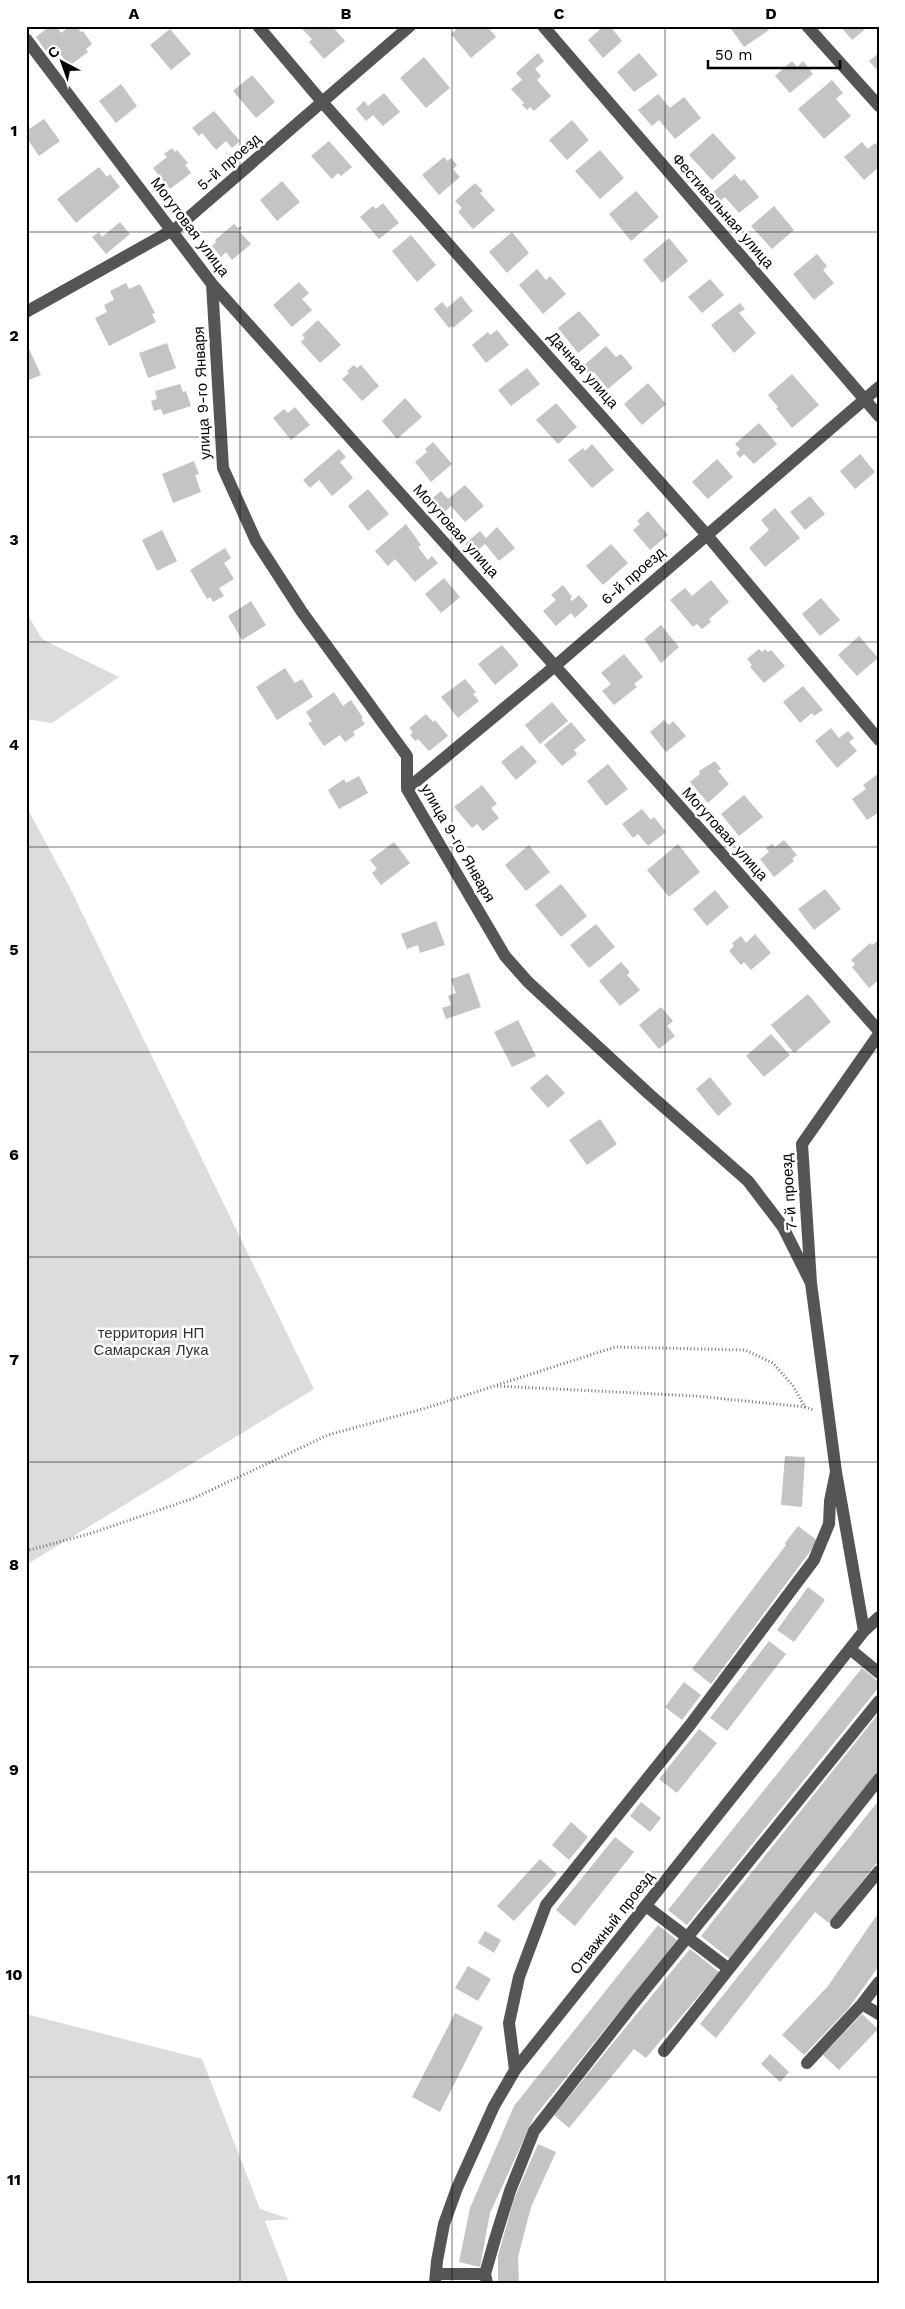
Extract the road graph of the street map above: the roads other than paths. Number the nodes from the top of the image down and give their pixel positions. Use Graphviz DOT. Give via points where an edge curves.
graph roads {
  1 [pos="258,26"];
  2 [pos="410,26"];
  3 [pos="543,26"];
  4 [pos="807,26"];
  5 [pos="26,39"];
  6 [pos="323,103"];
  7 [pos="879,106"];
  8 [pos="173,232"];
  9 [pos="212,284"];
  10 [pos="26,312"];
  11 [pos="879,387"];
  12 [pos="864,400"];
  13 [pos="879,416"];
  14 [pos="706,534"];
  15 [pos="555,666"];
  16 [pos="879,740"];
  17 [pos="407,788"];
  18 [pos="879,1032"];
  19 [pos="811,1283"];
  20 [pos="836,1472"];
  21 [pos="879,1617"];
  22 [pos="864,1631"];
  23 [pos="850,1649"];
  24 [pos="879,1673"];
  25 [pos="879,1700"];
  26 [pos="879,1779"];
  27 [pos="879,1871"];
  28 [pos="646,1906"];
  29 [pos="836,1923"];
  30 [pos="688,1938"];
  31 [pos="729,1970"];
  32 [pos="879,1982"];
  33 [pos="862,2004"];
  34 [pos="879,2014"];
  35 [pos="664,2051"];
  36 [pos="807,2063"];
  37 [pos="515,2070"];
  38 [pos="486,2278"];
  39 [pos="436,2279"];
  1 -- 6 [label="street, Дачная улица"];
  2 -- 6 [label="street, 5-й проезд"];
  3 -- 12 [label="street, Фестивальная улица"];
  4 -- 7 [label="street"];
  5 -- 8 [label="street, Могутовая улица"];
  6 -- 8 [label="street, 5-й проезд"];
  6 -- 14 [label="street, Дачная улица"];
  8 -- 9 [label="street, Могутовая улица"];
  8 -- 10 [label="street, 5-й проезд"];
  9 -- 15 [label="street, Могутовая улица"];
  9 -- 17 [label="street, улица 9-го Января" via="223,468 256,541 302,612 407,756"];
  11 -- 12 [label="street, 6-й проезд"];
  12 -- 13 [label="street, Фестивальная улица"];
  12 -- 14 [label="street, 6-й проезд"];
  14 -- 15 [label="street, 6-й проезд"];
  14 -- 16 [label="street, Дачная улица"];
  15 -- 17 [label="street, 6-й проезд"];
  15 -- 18 [label="street, Могутовая улица"];
  17 -- 19 [label="street, улица 9-го Января" via="504,956 649,1094 748,1181 783,1227"];
  18 -- 19 [label="street, 7-й проезд" via="802,1144"];
  19 -- 20 [label="street, 7-й проезд"];
  20 -- 22 [label="street, 7-й проезд"];
  20 -- 37 [label="street" via="829,1524 814,1560 690,1725 546,1905 519,1977 509,2023"];
  21 -- 22 [label="street, Отважный проезд"];
  22 -- 23 [label="street, Отважный проезд"];
  23 -- 24 [label="street"];
  23 -- 28 [label="street, Отважный проезд"];
  25 -- 30 [label="street"];
  26 -- 31 [label="street"];
  27 -- 29 [label="street"];
  28 -- 30 [label="street"];
  28 -- 37 [label="street, Отважный проезд"];
  30 -- 31 [label="street"];
  30 -- 38 [label="street" via="534,2131 510,2190"];
  31 -- 35 [label="street"];
  32 -- 33 [label="street"];
  33 -- 34 [label="street"];
  33 -- 36 [label="street"];
  37 -- 39 [label="street, Отважный проезд" via="494,2106 457,2188 444,2224"];
  38 -- 39 [label="street"];
}
